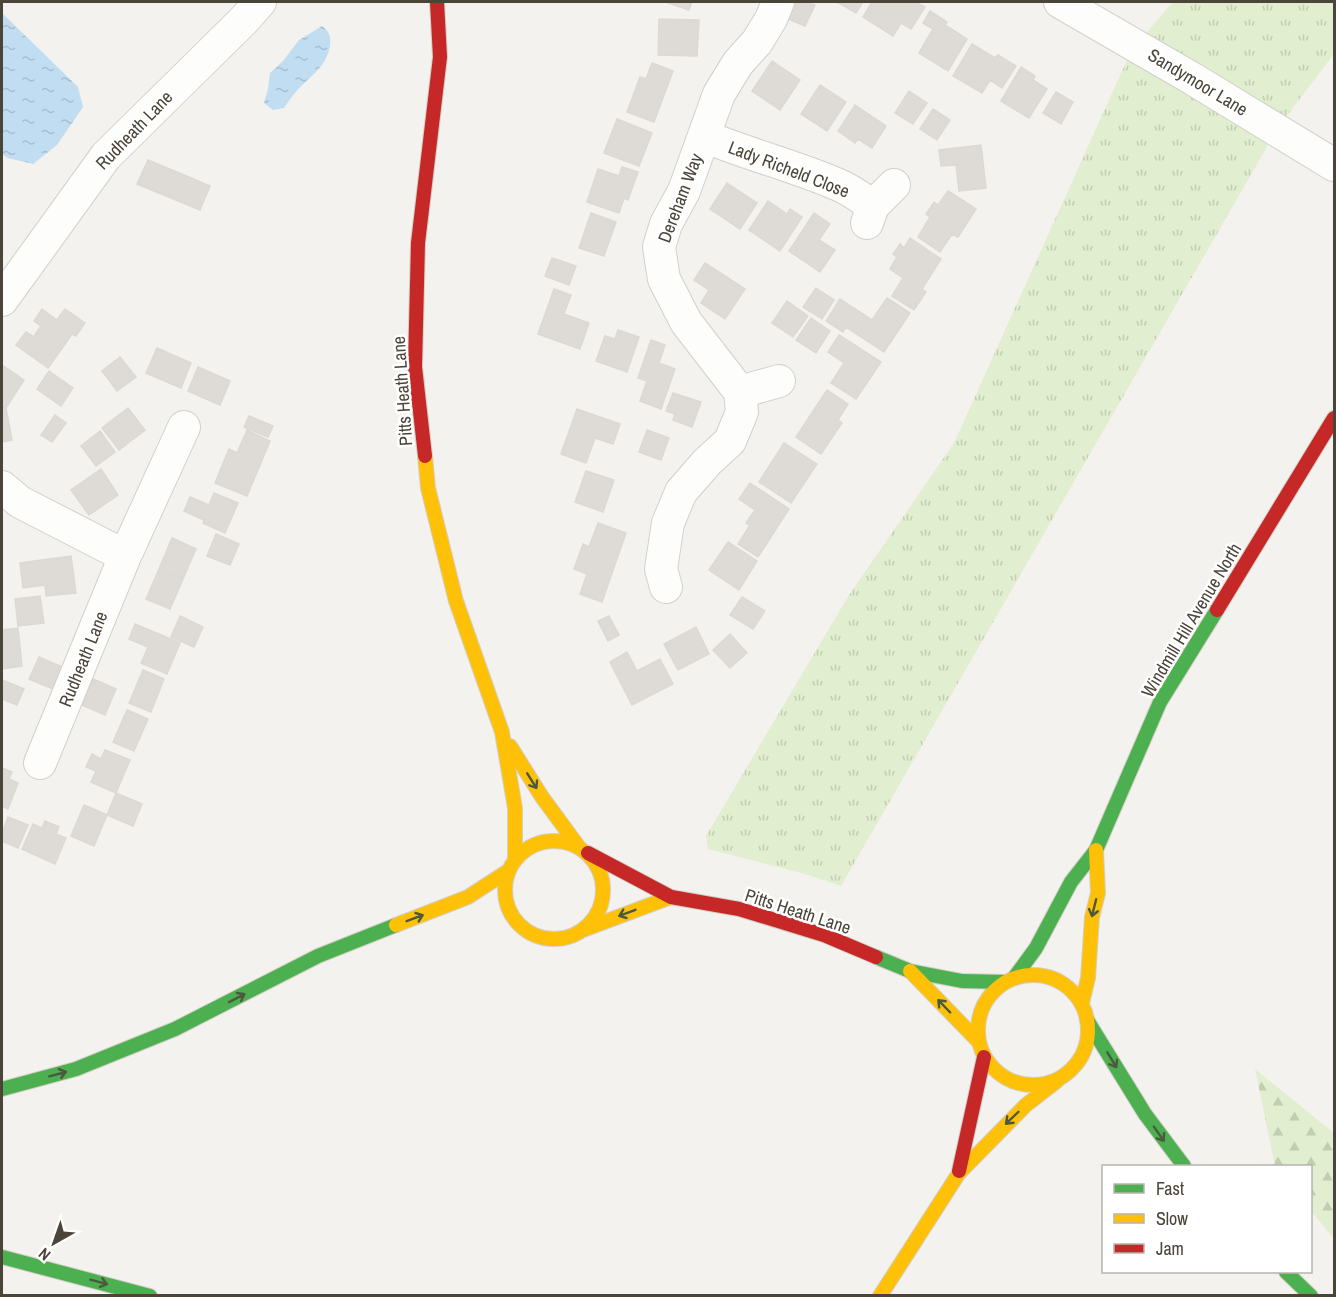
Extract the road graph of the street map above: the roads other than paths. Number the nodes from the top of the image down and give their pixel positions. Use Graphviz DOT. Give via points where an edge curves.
graph roads {
  1 [pos="260,2"];
  2 [pos="437,2"];
  3 [pos="777,2"];
  4 [pos="1060,2"];
  5 [pos="704,136"];
  6 [pos="1335,165"];
  7 [pos="878,205"];
  8 [pos="2,300"];
  9 [pos="779,381"];
  10 [pos="740,392"];
  11 [pos="1335,418"];
  12 [pos="184,427"];
  13 [pos="2,487"];
  14 [pos="125,556"];
  15 [pos="670,595"];
  16 [pos="502,732"];
  17 [pos="40,763"];
  18 [pos="583,850"];
  19 [pos="1096,850"];
  20 [pos="512,865"];
  21 [pos="671,897"];
  22 [pos="583,930"];
  23 [pos="910,971"];
  24 [pos="1009,980"];
  25 [pos="1082,1004"];
  26 [pos="1088,1020"];
  27 [pos="978,1041"];
  28 [pos="984,1057"];
  29 [pos="1057,1081"];
  30 [pos="2,1089"];
  31 [pos="1182,1165"];
  32 [pos="958,1173"];
  33 [pos="2,1257"];
  34 [pos="1287,1273"];
  35 [pos="150,1296"];
  36 [pos="879,1296"];
  37 [pos="1311,1296"];
  1 -- 8 [label="street, Rudheath Lane" via="106,156"];
  2 -- 16 [label="street, Pitts Heath Lane" via="440,57 418,243 415,367 428,488 456,601"];
  3 -- 5 [label="street, Dereham Way" via="757,42 719,94"];
  4 -- 6 [label="street, Sandymoor Lane"];
  5 -- 7 [label="street, Lady Richeld Close" via="793,167"];
  5 -- 10 [label="street, Dereham Way" via="659,247 664,279 686,322"];
  9 -- 10 [label="street"];
  10 -- 15 [label="street" via="742,412 730,441 681,492 668,523 661,569"];
  11 -- 19 [label="street, Windmill Hill Avenue North" via="1161,702"];
  12 -- 14 [label="street, Rudheath Lane"];
  13 -- 14 [label="street" via="20,502"];
  14 -- 17 [label="street, Rudheath Lane"];
  16 -- 18 [label="street, Pitts Heath Lane, one-way" via="542,797"];
  16 -- 20 [label="street, Pitts Heath Lane" via="515,808"];
  18 -- 20 [label="street" via="565,841 551,840 525,849"];
  18 -- 21 [label="street, Pitts Heath Lane"];
  18 -- 22 [label="street" via="597,865 604,893 594,920"];
  19 -- 24 [label="street, Windmill Hill Avenue North" via="1071,882 1042,939"];
  19 -- 25 [label="street, Windmill Hill Avenue North, one-way" via="1098,893"];
  20 -- 22 [label="street" via="505,887 506,902 524,928 537,937 553,939"];
  30 -- 20 [label="street, one-way" via="76,1069 175,1029 318,956 468,897"];
  21 -- 22 [label="street, one-way"];
  21 -- 23 [label="street, Pitts Heath Lane" via="739,909 824,935"];
  23 -- 24 [label="street, Pitts Heath Lane" via="962,981"];
  27 -- 23 [label="street, Pitts Heath Lane, one-way"];
  24 -- 25 [label="street" via="1045,976 1060,981"];
  24 -- 27 [label="street" via="982,1007"];
  25 -- 26 [label="street"];
  26 -- 29 [label="street" via="1083,1055"];
  26 -- 31 [label="street, one-way" via="1135,1101"];
  27 -- 28 [label="street"];
  28 -- 29 [label="street" via="1008,1080 1024,1085"];
  28 -- 32 [label="street"];
  29 -- 32 [label="street, one-way" via="1026,1105"];
  32 -- 36 [label="street"];
  33 -- 35 [label="street, one-way"];
  34 -- 37 [label="street"];
}
